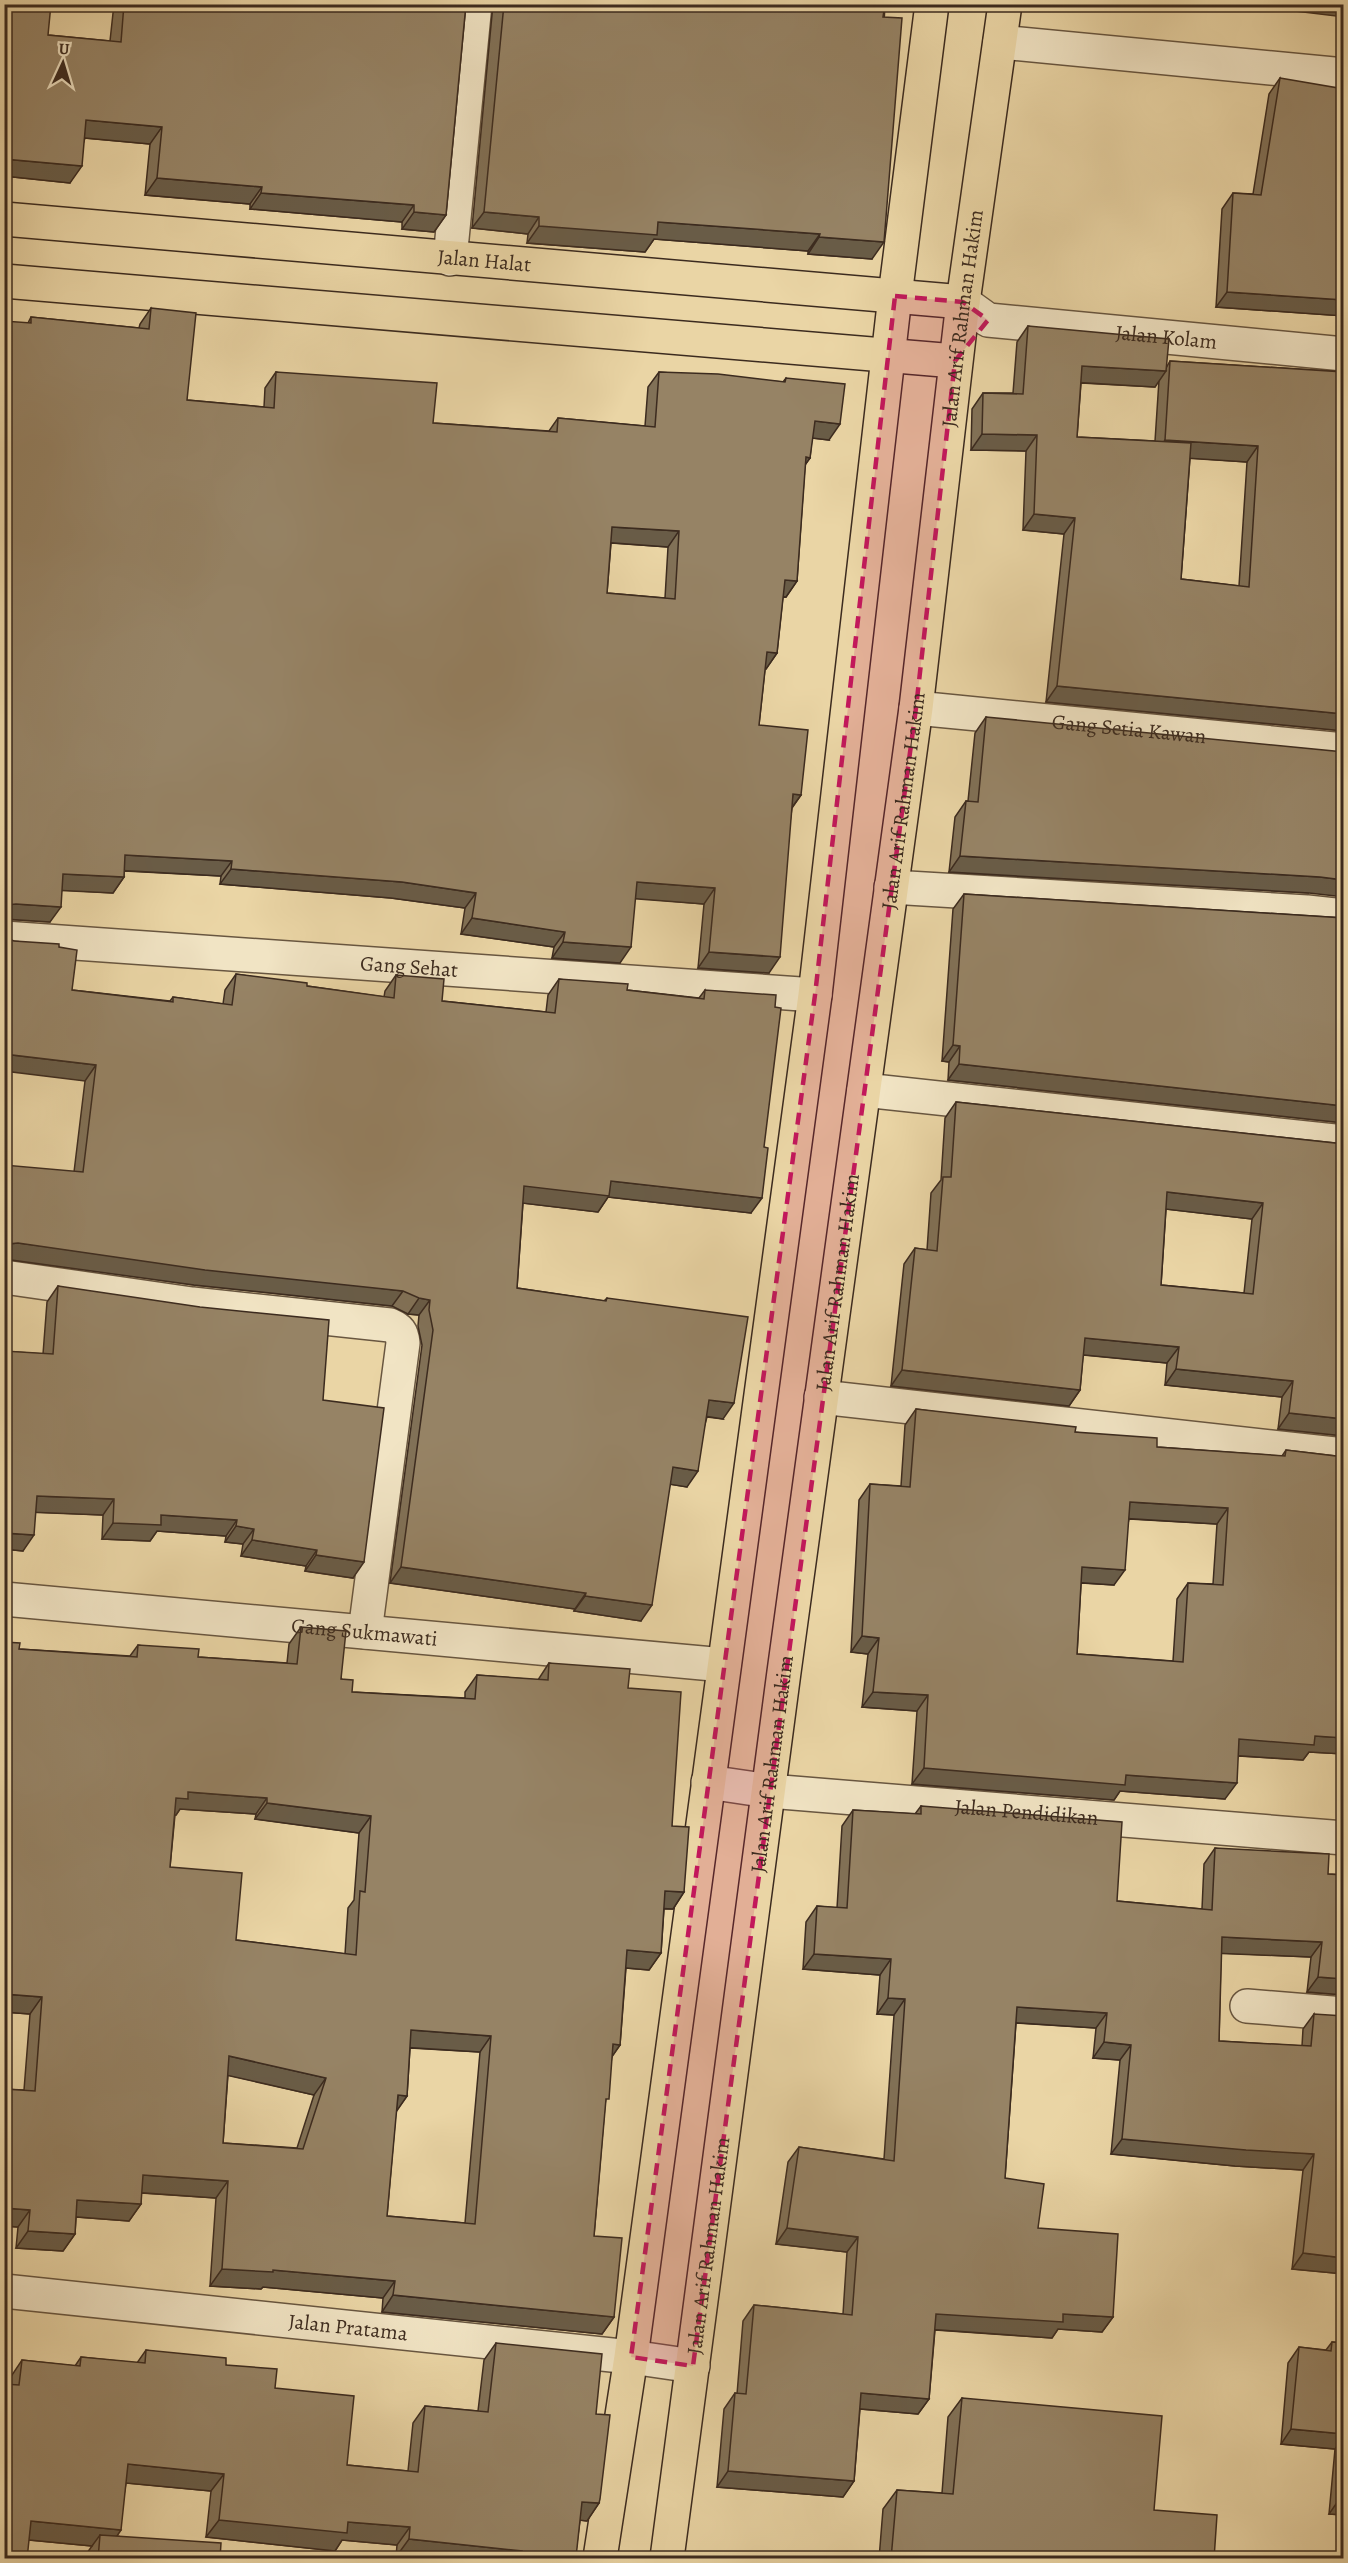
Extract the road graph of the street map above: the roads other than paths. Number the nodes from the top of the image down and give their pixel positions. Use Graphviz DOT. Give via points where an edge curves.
graph roads {
  1 [pos="475,4"];
  2 [pos="932,4"];
  3 [pos="1005,4"];
  4 [pos="1000,42"];
  5 [pos="1344,75"];
  6 [pos="4,219"];
  7 [pos="450,259"];
  8 [pos="4,281"];
  9 [pos="895,296"];
  10 [pos="975,311"];
  11 [pos="1344,354"];
  12 [pos="888,355"];
  13 [pos="956,361"];
  14 [pos="916,708"];
  15 [pos="1344,750"];
  16 [pos="891,887"];
  17 [pos="1344,916"];
  18 [pos="4,938"];
  19 [pos="814,995"];
  20 [pos="864,1090"];
  21 [pos="1344,1142"];
  22 [pos="4,1277"];
  23 [pos="821,1397"];
  24 [pos="1344,1455"];
  25 [pos="4,1599"];
  26 [pos="365,1632"];
  27 [pos="724,1665"];
  28 [pos="708,1782"];
  29 [pos="769,1791"];
  30 [pos="1344,1838"];
  31 [pos="1247,2006"];
  32 [pos="1344,2014"];
  33 [pos="4,2291"];
  34 [pos="631,2357"];
  35 [pos="693,2366"];
  36 [pos="600,2559"];
  37 [pos="667,2559"];
  1 -- 7 [label="street"];
  2 -- 9 [label="main road"];
  3 -- 4 [label="main road, Jalan Arif Rahman Hakim"];
  4 -- 5 [label="street"];
  4 -- 10 [label="main road, Jalan Arif Rahman Hakim"];
  6 -- 7 [label="main road, Jalan Halat"];
  7 -- 9 [label="main road, Jalan Halat"];
  8 -- 12 [label="main road"];
  9 -- 10 [label="main road, Jalan Halat"];
  9 -- 12 [label="main road"];
  10 -- 11 [label="street, Jalan Kolam"];
  10 -- 13 [label="main road, Jalan Arif Rahman Hakim"];
  12 -- 13 [label="main road"];
  12 -- 19 [label="main road"];
  13 -- 14 [label="main road, Jalan Arif Rahman Hakim"];
  14 -- 15 [label="street, Gang Setia Kawan"];
  14 -- 16 [label="main road, Jalan Arif Rahman Hakim"];
  16 -- 17 [label="street"];
  16 -- 20 [label="main road, Jalan Arif Rahman Hakim"];
  18 -- 19 [label="street, Gang Sehat"];
  19 -- 27 [label="main road"];
  20 -- 21 [label="street"];
  20 -- 23 [label="main road, Jalan Arif Rahman Hakim"];
  22 -- 26 [label="street" via="399,1328 403,1343"];
  23 -- 24 [label="street"];
  23 -- 29 [label="main road, Jalan Arif Rahman Hakim"];
  25 -- 26 [label="street, Gang Sukmawati"];
  26 -- 27 [label="street, Gang Sukmawati"];
  27 -- 28 [label="main road"];
  28 -- 29 [label="street, Jalan Pendidikan"];
  28 -- 34 [label="main road"];
  29 -- 30 [label="street, Jalan Pendidikan"];
  29 -- 35 [label="main road, Jalan Arif Rahman Hakim"];
  31 -- 32 [label="street"];
  33 -- 34 [label="street, Jalan Pratama"];
  34 -- 35 [label="street, Jalan Pratama"];
  34 -- 36 [label="main road"];
  35 -- 37 [label="main road, Jalan Arif Rahman Hakim"];
}
